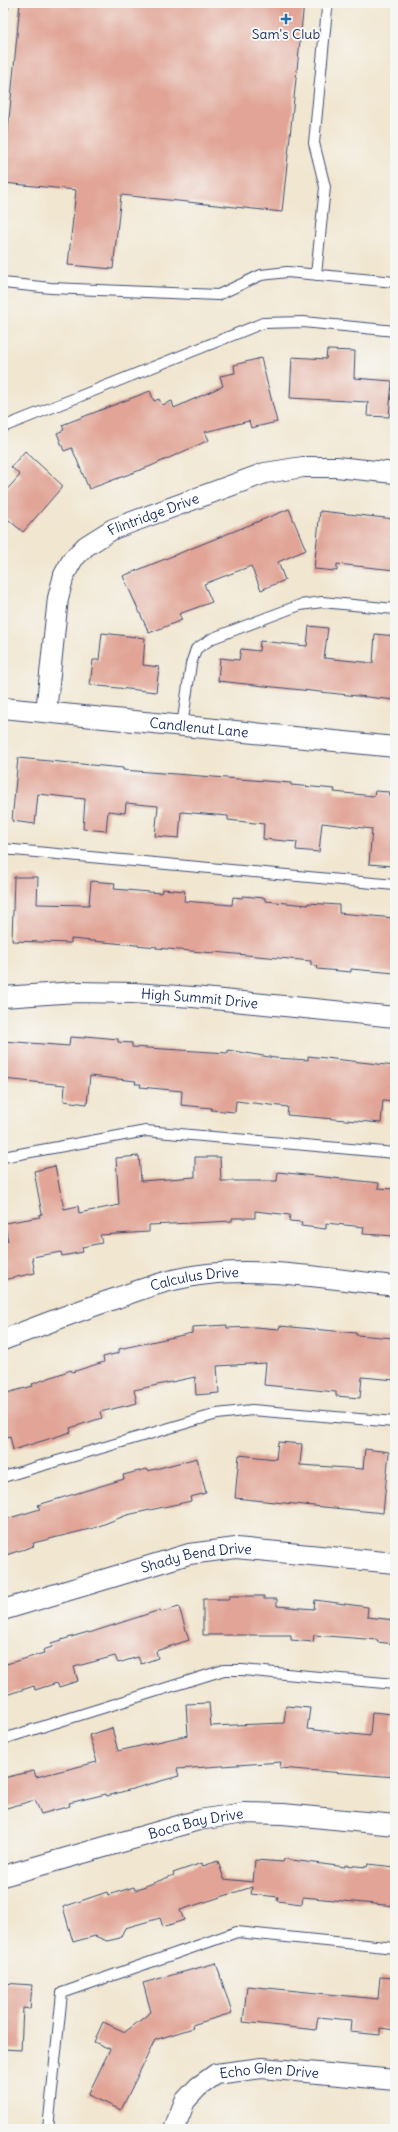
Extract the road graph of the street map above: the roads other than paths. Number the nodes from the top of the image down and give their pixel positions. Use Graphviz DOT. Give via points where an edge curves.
graph roads {
  1 [pos="3,3"];
  2 [pos="329,3"];
  3 [pos="3,7"];
  4 [pos="316,275"];
  5 [pos="395,282"];
  6 [pos="3,283"];
  7 [pos="395,331"];
  8 [pos="3,428"];
  9 [pos="395,473"];
  10 [pos="395,609"];
  11 [pos="3,708"];
  12 [pos="46,712"];
  13 [pos="182,726"];
  14 [pos="395,746"];
  15 [pos="3,849"];
  16 [pos="395,885"];
  17 [pos="3,998"];
  18 [pos="395,1017"];
  19 [pos="395,1153"];
  20 [pos="3,1157"];
  21 [pos="395,1286"];
  22 [pos="3,1340"];
  23 [pos="395,1422"];
  24 [pos="3,1477"];
  25 [pos="395,1563"];
  26 [pos="3,1610"];
  27 [pos="395,1684"];
  28 [pos="3,1739"];
  29 [pos="395,1825"];
  30 [pos="3,1876"];
  31 [pos="395,1948"];
  32 [pos="395,2080"];
  33 [pos="48,2129"];
  34 [pos="174,2129"];
  1 -- 3 [label="lane"];
  2 -- 4 [label="lane" via="314,143 325,187"];
  4 -- 5 [label="lane"];
  4 -- 6 [label="lane" via="287,272 261,275 218,295 51,288"];
  7 -- 8 [label="lane" via="303,322 263,323"];
  9 -- 12 [label="street, Flintridge Drive" via="303,467 265,473 113,529 86,546 73,559 64,575 58,598"];
  10 -- 13 [label="lane" via="322,602 300,605 213,638 196,649 191,664"];
  11 -- 12 [label="street, Candlenut Lane"];
  12 -- 13 [label="street, Candlenut Lane"];
  13 -- 14 [label="street, Candlenut Lane"];
  15 -- 16 [label="lane"];
  17 -- 18 [label="street, High Summit Drive" via="76,992 133,993"];
  19 -- 20 [label="lane" via="146,1131"];
  21 -- 22 [label="street, Calculus Drive" via="271,1274 207,1274 163,1282 68,1314"];
  23 -- 24 [label="lane" via="252,1410 216,1414"];
  25 -- 26 [label="street, Shady Bend Drive" via="236,1548 189,1554"];
  27 -- 28 [label="lane" via="224,1670"];
  29 -- 30 [label="street, Boca Bay Drive" via="283,1814 244,1813 200,1820"];
  31 -- 33 [label="lane" via="237,1932 62,1993"];
  32 -- 34 [label="street, Echo Glen Drive" via="262,2068 216,2074 198,2087 185,2101"];
}
